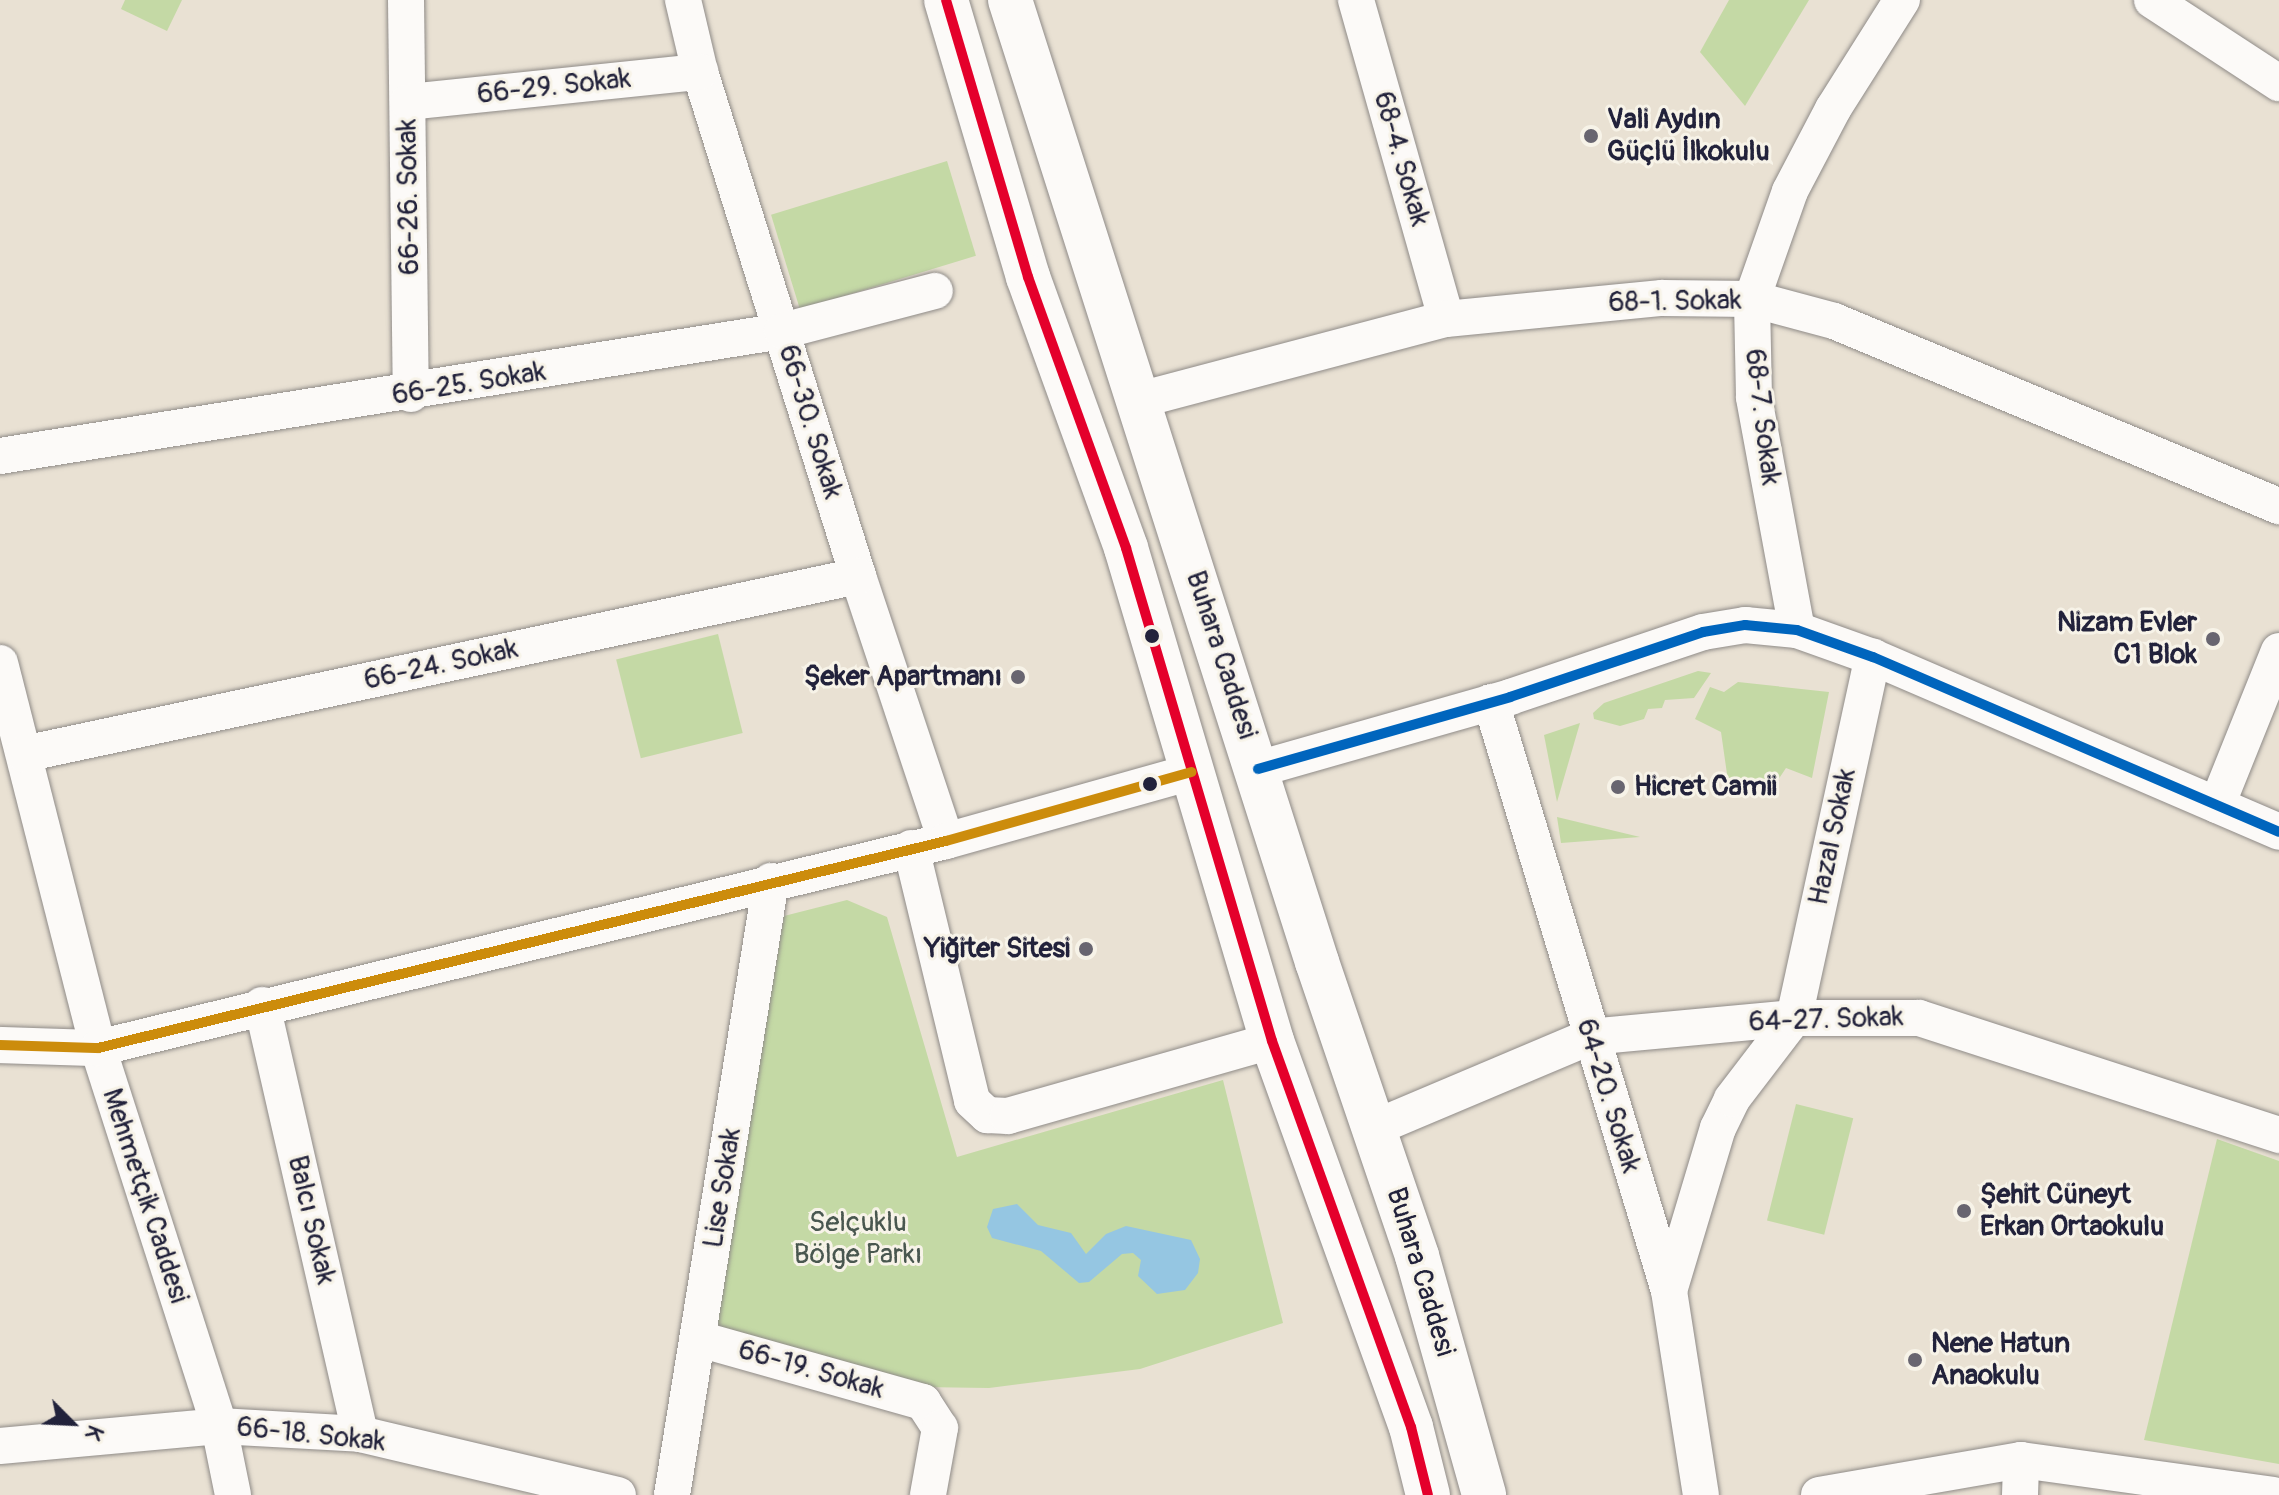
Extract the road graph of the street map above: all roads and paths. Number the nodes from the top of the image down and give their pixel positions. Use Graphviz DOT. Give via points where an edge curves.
graph roads {
  1 [pos="406,0"];
  2 [pos="683,0"];
  3 [pos="946,0"];
  4 [pos="1010,0"];
  5 [pos="1356,0"];
  6 [pos="1902,0"];
  7 [pos="2152,0"];
  8 [pos="700,72"];
  9 [pos="2279,83"];
  10 [pos="408,102"];
  11 [pos="935,291"];
  12 [pos="1752,299"];
  13 [pos="1446,319"];
  14 [pos="782,331"];
  15 [pos="411,394"];
  16 [pos="1139,400"];
  17 [pos="0,456"];
  18 [pos="2279,506"];
  19 [pos="858,576"];
  20 [pos="1797,630"];
  21 [pos="2279,651"];
  22 [pos="1873,657"];
  23 [pos="0,663"];
  24 [pos="1491,702"];
  25 [pos="24,754"];
  26 [pos="1258,769"];
  27 [pos="1191,772"];
  28 [pos="2217,805"];
  29 [pos="2279,832"];
  30 [pos="946,841"];
  31 [pos="911,848"];
  32 [pos="771,881"];
  33 [pos="262,1005"];
  34 [pos="1794,1018"];
  35 [pos="1589,1037"];
  36 [pos="1272,1041"];
  37 [pos="0,1045"];
  38 [pos="98,1048"];
  39 [pos="1374,1128"];
  40 [pos="2279,1135"];
  41 [pos="1669,1291"];
  42 [pos="699,1339"];
  43 [pos="219,1426"];
  44 [pos="360,1434"];
  45 [pos="0,1446"];
  46 [pos="2021,1478"];
  47 [pos="606,1494"];
  48 [pos="233,1495"];
  49 [pos="672,1495"];
  50 [pos="928,1495"];
  51 [pos="1428,1495"];
  52 [pos="1484,1495"];
  53 [pos="1701,1495"];
  54 [pos="1819,1495"];
  55 [pos="2273,1495"];
  1 -- 10 [label="street, 66-26. Sokak"];
  2 -- 8 [label="street, 66-30. Sokak"];
  3 -- 27 [label="main road, Buhara Caddesi" via="1025,269 1126,548"];
  4 -- 16 [label="main road, Buhara Caddesi"];
  5 -- 13 [label="street, 68-4. Sokak"];
  6 -- 12 [label="street, 68-7. Sokak" via="1833,109 1790,191"];
  7 -- 9 [label="street"];
  8 -- 10 [label="street, 66-29. Sokak"];
  8 -- 14 [label="street, 66-30. Sokak"];
  10 -- 15 [label="street, 66-26. Sokak"];
  11 -- 14 [label="street, 66-25. Sokak"];
  12 -- 13 [label="street, 68-1. Sokak" via="1662,298"];
  12 -- 18 [label="street, 68-1. Sokak" via="1834,321"];
  12 -- 20 [label="street, 68-7. Sokak" via="1754,397"];
  13 -- 16 [label="street, 68-1. Sokak"];
  14 -- 15 [label="street, 66-25. Sokak"];
  14 -- 19 [label="street, 66-30. Sokak"];
  15 -- 17 [label="street, 66-25. Sokak"];
  16 -- 26 [label="main road, Buhara Caddesi"];
  19 -- 25 [label="street, 66-24. Sokak"];
  19 -- 30 [label="street, 66-30. Sokak"];
  20 -- 22 [label="street"];
  20 -- 24 [label="street" via="1745,625 1715,629"];
  21 -- 28 [label="street"];
  22 -- 28 [label="street"];
  22 -- 34 [label="street, Hazal Sokak"];
  23 -- 25 [label="street, Mehmetçik Caddesi"];
  24 -- 26 [label="street"];
  24 -- 35 [label="street, 64-20. Sokak"];
  25 -- 38 [label="street, Mehmetçik Caddesi"];
  26 -- 39 [label="main road, Buhara Caddesi"];
  27 -- 30 [label="street"];
  27 -- 36 [label="main road, Buhara Caddesi"];
  28 -- 29 [label="street"];
  30 -- 31 [label="street"];
  31 -- 32 [label="street"];
  31 -- 36 [label="street" via="972,1101 987,1115 1008,1116"];
  32 -- 33 [label="street"];
  32 -- 42 [label="street, Lise Sokak"];
  33 -- 38 [label="street"];
  33 -- 44 [label="street, Balcı Sokak"];
  34 -- 35 [label="street, 64-27. Sokak"];
  34 -- 40 [label="street, 64-27. Sokak" via="1919,1018"];
  34 -- 41 [label="street" via="1732,1099 1718,1128"];
  35 -- 39 [label="street, 64-27. Sokak"];
  35 -- 41 [label="street, 64-20. Sokak"];
  36 -- 51 [label="main road, Buhara Caddesi" via="1411,1427"];
  37 -- 38 [label="street"];
  38 -- 43 [label="street, Mehmetçik Caddesi"];
  39 -- 52 [label="main road, Buhara Caddesi" via="1417,1256"];
  41 -- 53 [label="street, 64-20. Sokak"];
  42 -- 49 [label="street, Lise Sokak"];
  42 -- 50 [label="street, 66-19. Sokak" via="923,1402 940,1428"];
  43 -- 44 [label="street, 66-18. Sokak"];
  43 -- 45 [label="street, 66-18. Sokak"];
  43 -- 48 [label="street, Mehmetçik Caddesi"];
  44 -- 47 [label="street, 66-18. Sokak"];
  46 -- 54 [label="street"];
  46 -- 55 [label="street"];
}
